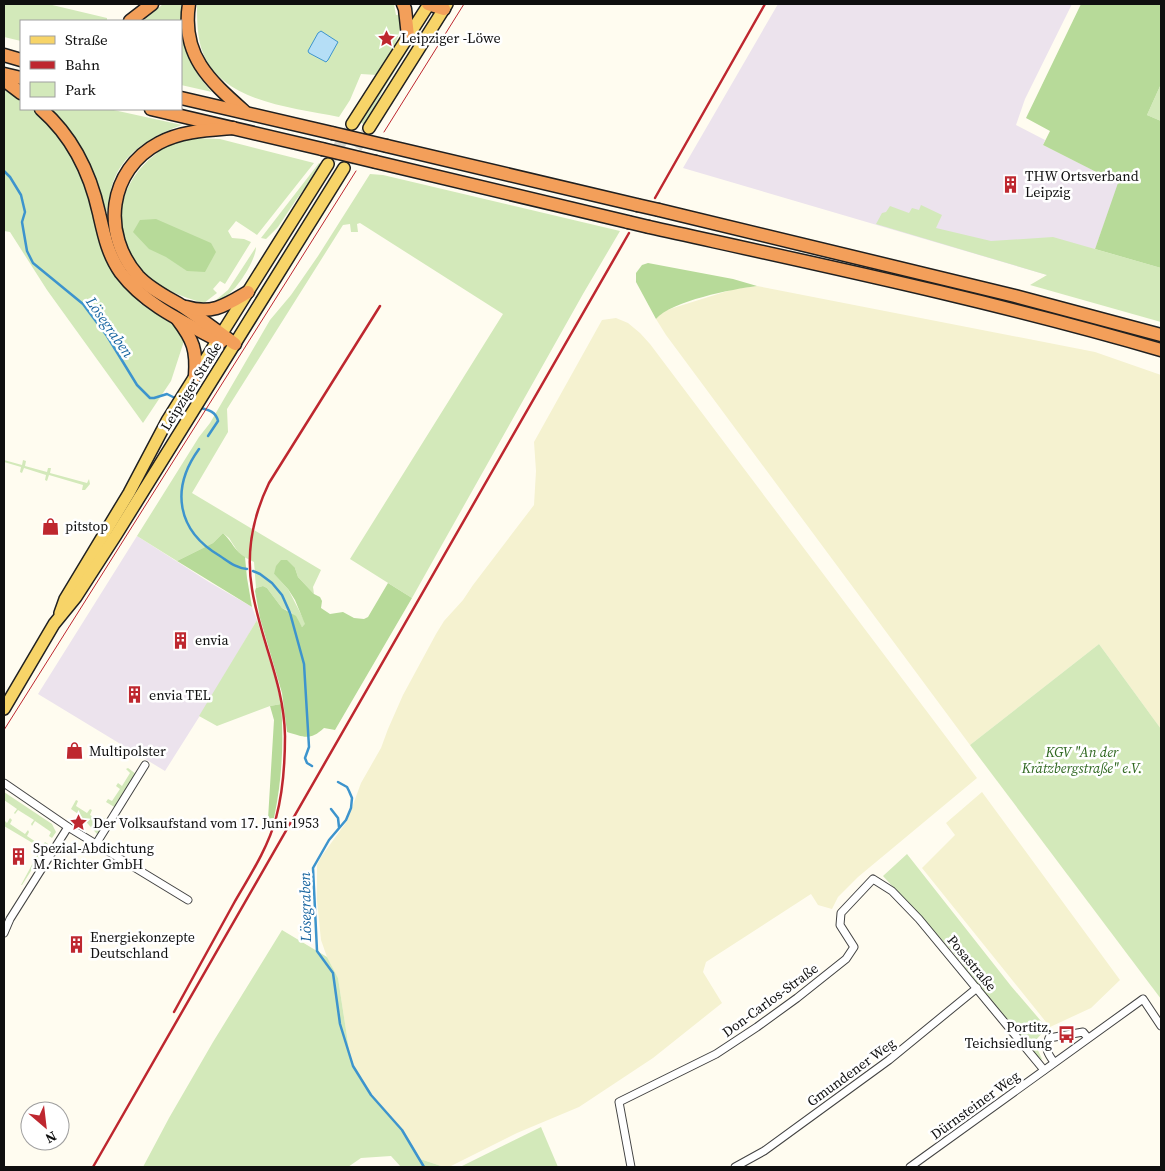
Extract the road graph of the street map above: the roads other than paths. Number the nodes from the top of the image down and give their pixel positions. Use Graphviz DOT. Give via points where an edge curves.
graph roads {
  1 [pos="152,4"];
  2 [pos="189,4"];
  3 [pos="403,4"];
  4 [pos="428,4"];
  5 [pos="444,5"];
  6 [pos="131,20"];
  7 [pos="408,36"];
  8 [pos="4,50"];
  9 [pos="20,50"];
  10 [pos="4,56"];
  11 [pos="20,60"];
  12 [pos="4,74"];
  13 [pos="20,78"];
  14 [pos="4,80"];
  15 [pos="20,91"];
  16 [pos="182,98"];
  17 [pos="42,110"];
  18 [pos="155,110"];
  19 [pos="246,113"];
  20 [pos="352,124"];
  21 [pos="233,128"];
  22 [pos="370,128"];
  23 [pos="328,164"];
  24 [pos="344,168"];
  25 [pos="248,292"];
  26 [pos="182,306"];
  27 [pos="176,318"];
  28 [pos="1161,336"];
  29 [pos="220,337"];
  30 [pos="233,346"];
  31 [pos="1161,350"];
  32 [pos="195,376"];
  33 [pos="59,617"];
  34 [pos="4,709"];
  35 [pos="145,765"];
  36 [pos="4,783"];
  37 [pos="68,827"];
  38 [pos="96,844"];
  39 [pos="873,879"];
  40 [pos="188,900"];
  41 [pos="4,933"];
  42 [pos="976,988"];
  43 [pos="1161,1026"];
  44 [pos="1088,1038"];
  45 [pos="1054,1062"];
  46 [pos="1044,1070"];
  47 [pos="631,1167"];
  48 [pos="735,1167"];
  49 [pos="910,1167"];
  1 -- 6 [label="highway"];
  2 -- 19 [label="highway" via="189,38 198,62 209,79"];
  3 -- 7 [label="highway"];
  4 -- 5 [label="highway"];
  4 -- 7 [label="main road"];
  5 -- 22 [label="main road"];
  7 -- 20 [label="main road"];
  8 -- 9 [label="highway"];
  10 -- 11 [label="highway"];
  12 -- 13 [label="highway"];
  14 -- 15 [label="highway"];
  16 -- 19 [label="highway"];
  17 -- 27 [label="highway" via="62,129 82,160 104,236 120,272 140,293"];
  18 -- 21 [label="highway"];
  19 -- 28 [label="highway, bridge" via="1015,296"];
  21 -- 26 [label="highway" via="184,134 158,143 134,162 121,183 116,200 118,239 130,265 151,287"];
  21 -- 31 [label="highway, bridge" via="939,292"];
  23 -- 25 [label="main road, Leipziger Straße"];
  24 -- 30 [label="main road, Leipziger Straße"];
  25 -- 26 [label="highway" via="212,310"];
  25 -- 29 [label="main road, Leipziger Straße"];
  26 -- 29 [label="highway"];
  27 -- 29 [label="highway"];
  27 -- 32 [label="highway" via="194,345"];
  29 -- 30 [label="highway"];
  29 -- 32 [label="main road, Leipziger Straße"];
  30 -- 33 [label="main road, Leipziger Straße" via="76,597"];
  32 -- 33 [label="main road, Leipziger Straße" via="65,599"];
  33 -- 34 [label="main road, Leipziger Straße"];
  35 -- 38 [label="street"];
  36 -- 37 [label="street"];
  37 -- 38 [label="street"];
  37 -- 41 [label="street"];
  38 -- 40 [label="street"];
  39 -- 42 [label="street, Posastraße" via="907,906"];
  39 -- 47 [label="street, Don-Carlos-Straße" via="841,913 840,925 854,947 846,958 797,998 716,1054 618,1102"];
  42 -- 46 [label="street, Posastraße"];
  42 -- 48 [label="street, Gmundener Weg" via="890,1060 764,1151"];
  43 -- 44 [label="street, Dürnsteiner Weg" via="1143,999"];
  44 -- 45 [label="street, Dürnsteiner Weg"];
  44 -- 45 [label="street" via="1083,1032 1049,1038 1047,1054"];
  45 -- 46 [label="street, Dürnsteiner Weg"];
  46 -- 49 [label="street, Dürnsteiner Weg"];
}
